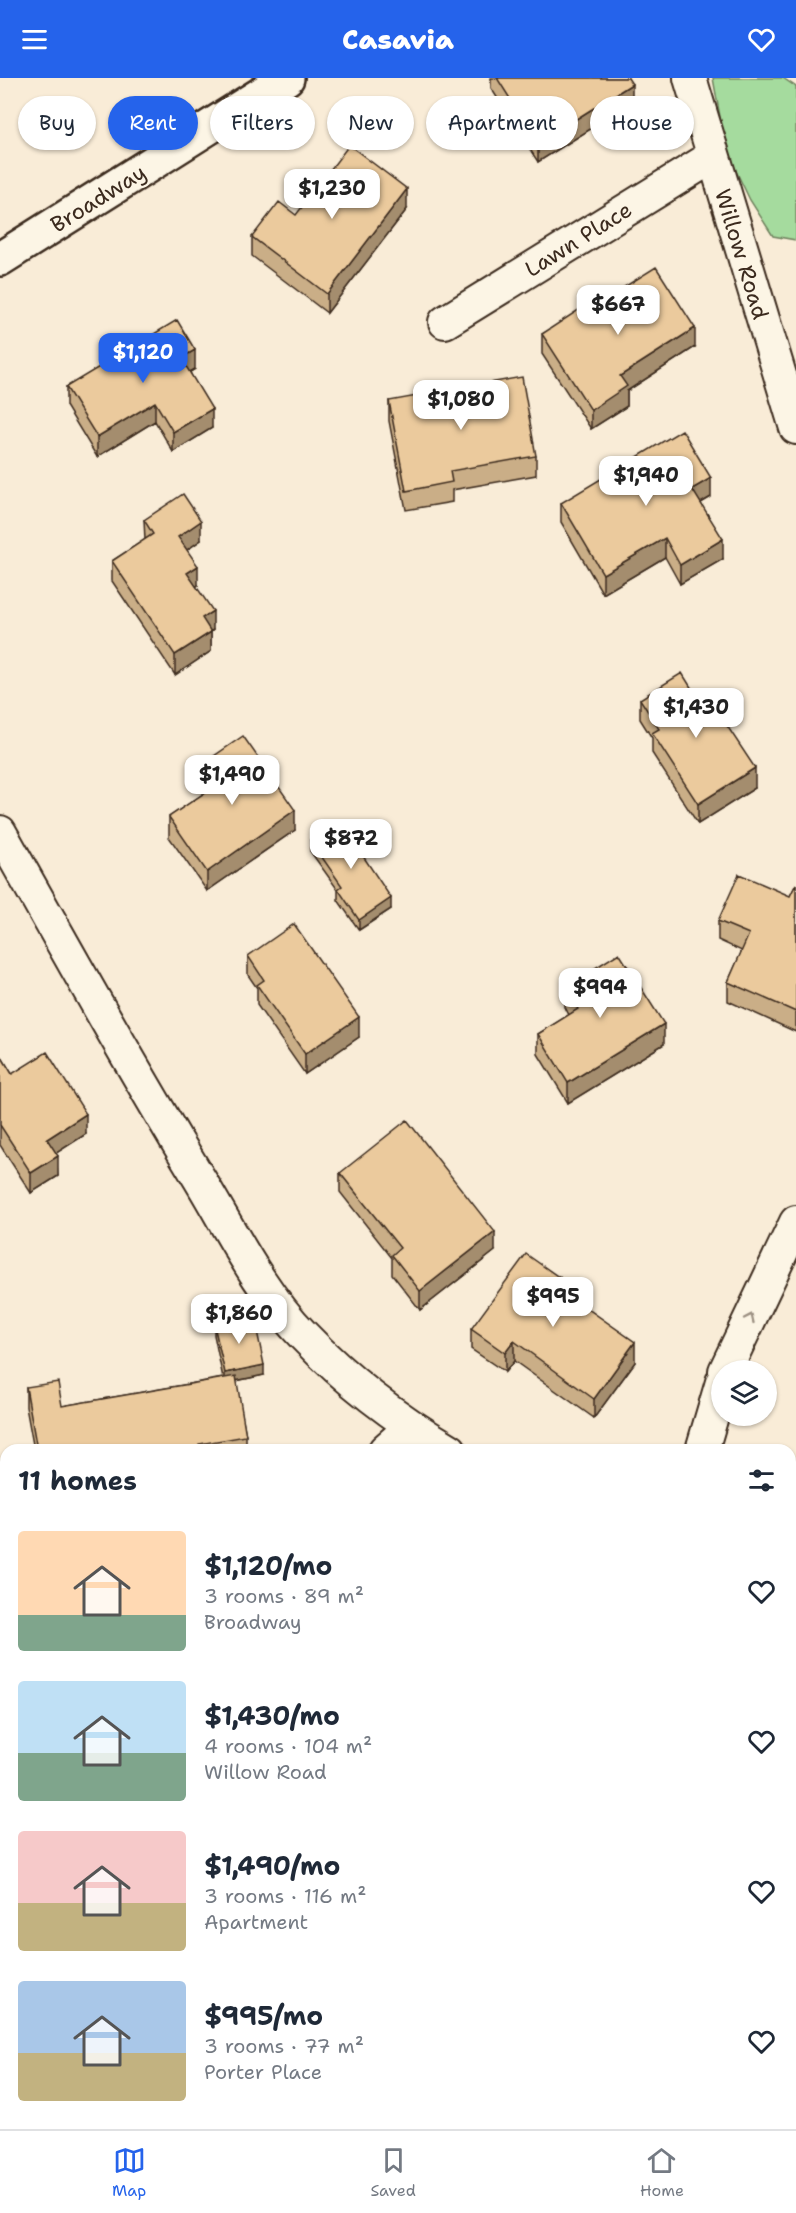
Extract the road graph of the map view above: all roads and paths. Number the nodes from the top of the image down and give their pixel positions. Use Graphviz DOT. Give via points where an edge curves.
graph roads {
  1 [pos="287,78"];
  2 [pos="690,78"];
  3 [pos="712,157"];
  4 [pos="0,259"];
  5 [pos="445,322"];
  6 [pos="796,428"];
  7 [pos="0,832"];
  8 [pos="796,1222"];
  9 [pos="731,1360"];
  10 [pos="711,1419"];
  11 [pos="411,1427"];
  12 [pos="392,1444"];
  13 [pos="440,1444"];
  14 [pos="704,1444"];
  1 -- 4 [label="main road, Broadway"];
  2 -- 3 [label="street, Willow Road"];
  3 -- 5 [label="street, Lawn Place"];
  3 -- 6 [label="street, Willow Road"];
  7 -- 11 [label="street" via="130,1065 266,1288 303,1335"];
  9 -- 8 [label="street, one-way"];
  10 -- 14 [label="street"];
  11 -- 12 [label="street"];
  11 -- 13 [label="street"];
}
